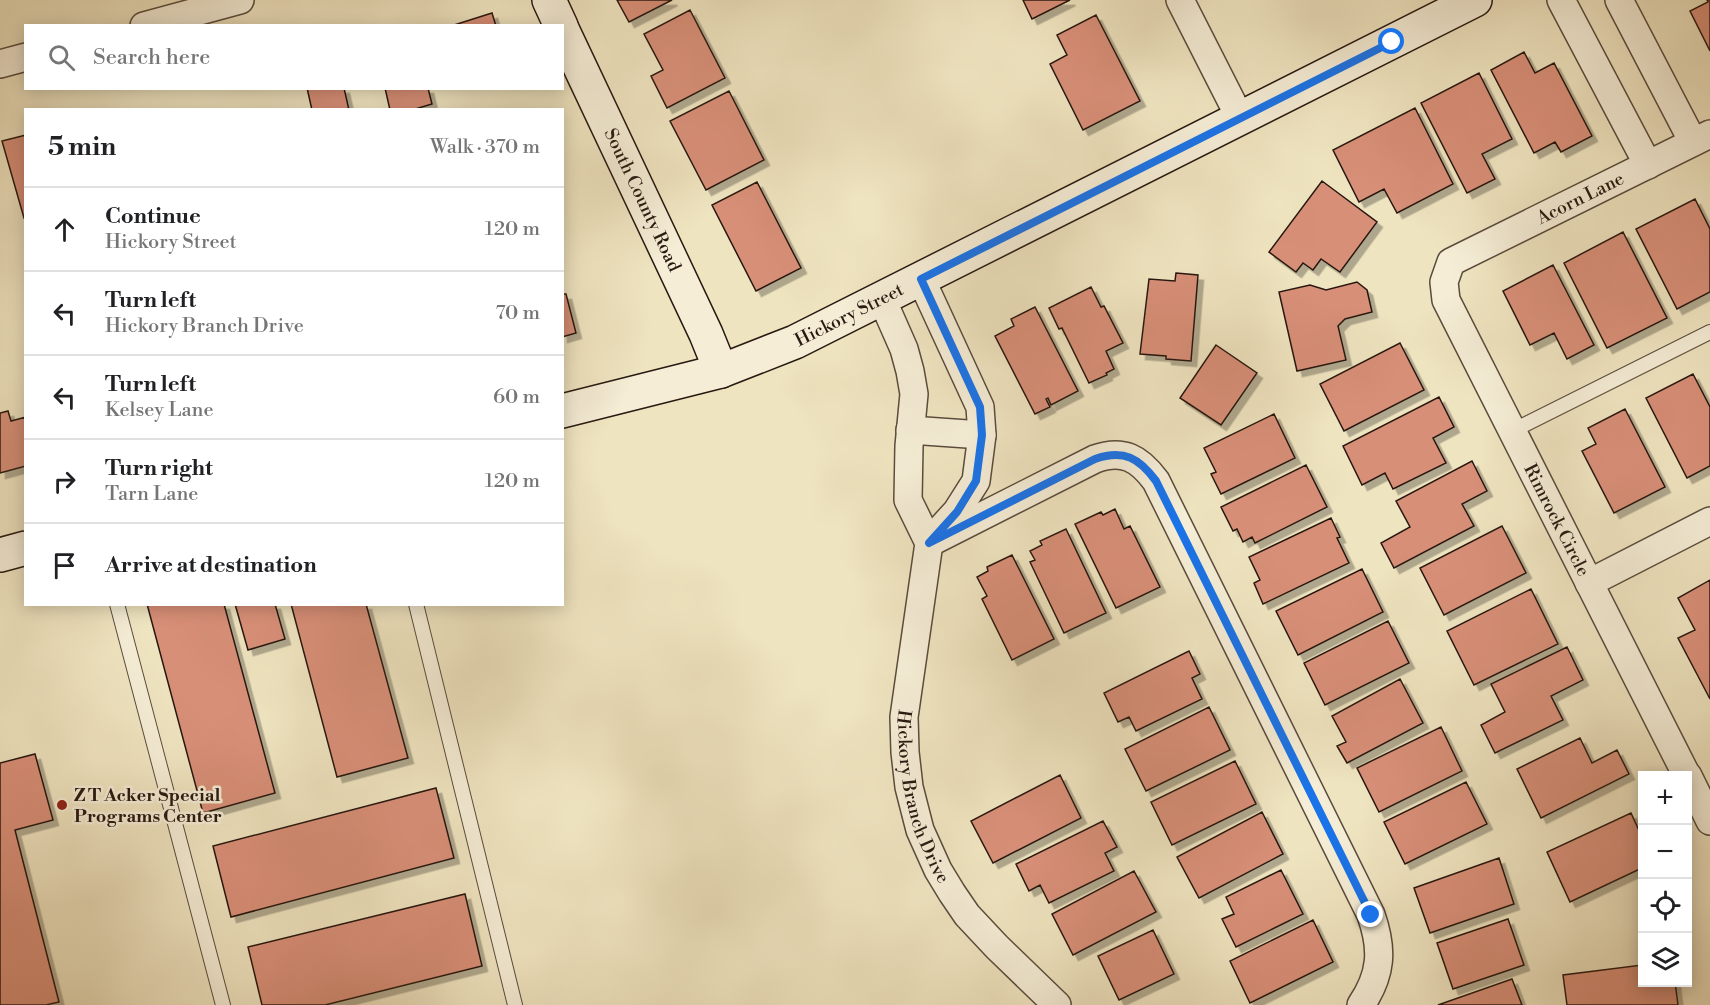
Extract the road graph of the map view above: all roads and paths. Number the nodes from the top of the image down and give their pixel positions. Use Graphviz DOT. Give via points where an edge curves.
graph roads {
  1 [pos="240,0"];
  2 [pos="549,0"];
  3 [pos="1180,0"];
  4 [pos="1475,0"];
  5 [pos="1561,0"];
  6 [pos="1619,0"];
  7 [pos="151,24"];
  8 [pos="561,24"];
  9 [pos="564,31"];
  10 [pos="24,58"];
  11 [pos="0,64"];
  12 [pos="1240,117"];
  13 [pos="1702,138"];
  14 [pos="1648,165"];
  15 [pos="1451,262"];
  16 [pos="921,279"];
  17 [pos="882,299"];
  18 [pos="1710,332"];
  19 [pos="721,371"];
  20 [pos="564,410"];
  21 [pos="910,430"];
  22 [pos="1512,431"];
  23 [pos="982,435"];
  24 [pos="1710,521"];
  25 [pos="929,543"];
  26 [pos="24,549"];
  27 [pos="0,555"];
  28 [pos="1589,583"];
  29 [pos="118,606"];
  30 [pos="416,606"];
  31 [pos="1684,771"];
  32 [pos="1692,786"];
  33 [pos="1710,821"];
  34 [pos="223,1005"];
  35 [pos="515,1005"];
  36 [pos="1058,1005"];
  37 [pos="1361,1005"];
  1 -- 7 [label="street"];
  2 -- 8 [label="street, South County Road"];
  3 -- 12 [label="street"];
  4 -- 12 [label="street, Hickory Street"];
  5 -- 14 [label="street"];
  6 -- 13 [label="street"];
  9 -- 19 [label="street, South County Road"];
  10 -- 11 [label="street"];
  12 -- 16 [label="street, Hickory Street"];
  13 -- 14 [label="street, Acorn Lane"];
  14 -- 15 [label="street, Acorn Lane"];
  15 -- 22 [label="street, Rimrock Circle" via="1444,282 1446,300"];
  16 -- 17 [label="street, Hickory Street"];
  16 -- 23 [label="street" via="980,407"];
  17 -- 19 [label="street, Hickory Street" via="795,342"];
  17 -- 21 [label="street" via="910,371 914,394"];
  18 -- 22 [label="lane"];
  19 -- 20 [label="street, Hickory Street"];
  21 -- 23 [label="street"];
  21 -- 25 [label="street" via="908,500"];
  22 -- 28 [label="street, Rimrock Circle"];
  23 -- 25 [label="street" via="976,481 957,512"];
  24 -- 28 [label="street"];
  25 -- 36 [label="street, Hickory Branch Drive" via="904,717 909,787 920,830 938,870 967,915 996,948"];
  25 -- 37 [label="street" via="1095,459 1115,455 1135,459 1146,467 1371,915 1379,959 1376,976"];
  26 -- 27 [label="street"];
  28 -- 31 [label="street, Rimrock Circle"];
  29 -- 34 [label="lane"];
  30 -- 35 [label="lane"];
  32 -- 33 [label="street, Rimrock Circle"];
}
